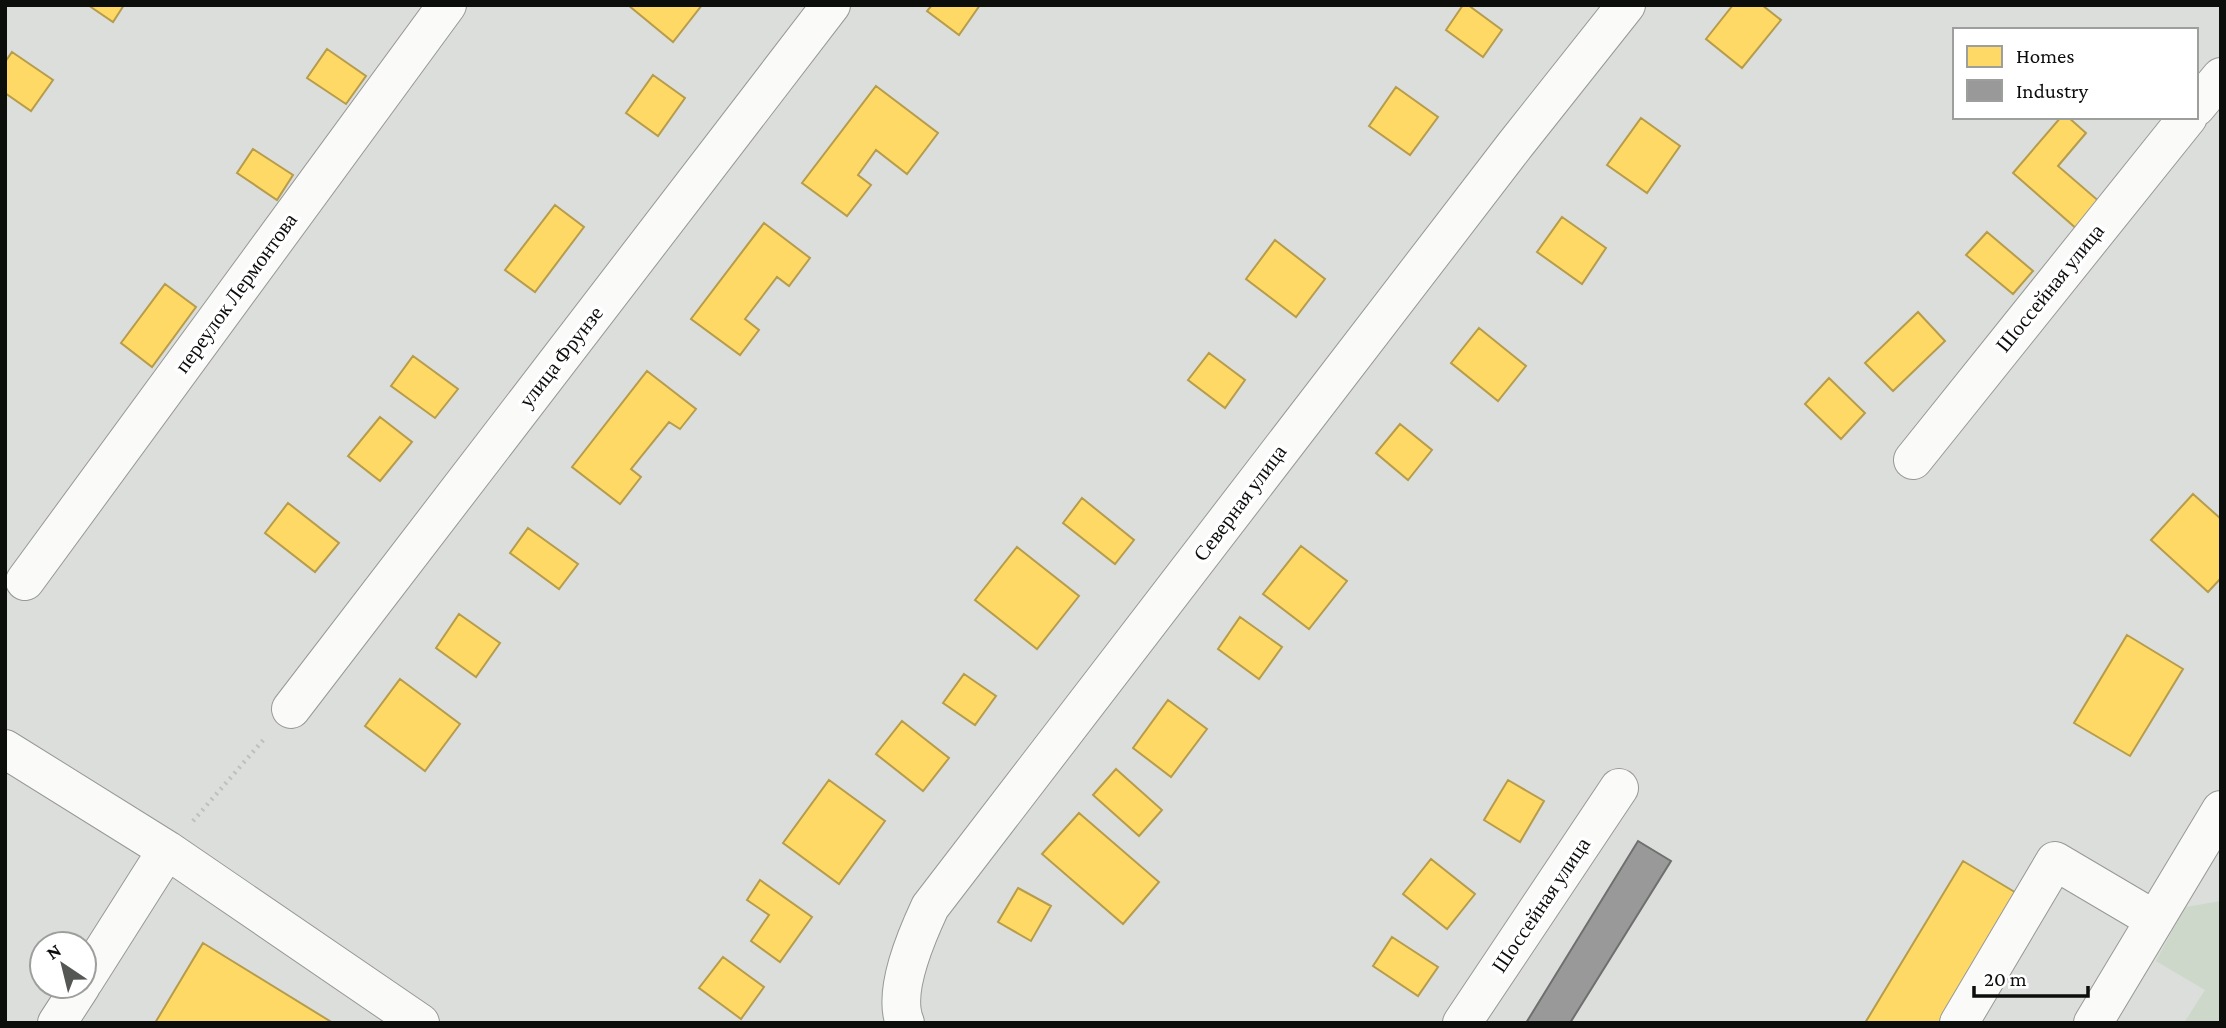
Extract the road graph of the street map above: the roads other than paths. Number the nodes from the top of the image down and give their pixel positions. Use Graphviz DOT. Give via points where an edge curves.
graph roads {
  1 [pos="447,5"];
  2 [pos="831,5"];
  3 [pos="1626,5"];
  4 [pos="2221,77"];
  5 [pos="2198,105"];
  6 [pos="2186,119"];
  7 [pos="1913,460"];
  8 [pos="25,581"];
  9 [pos="290,709"];
  10 [pos="5,749"];
  11 [pos="1619,788"];
  12 [pos="2221,810"];
  13 [pos="167,850"];
  14 [pos="2208,857"];
  15 [pos="2155,920"];
  16 [pos="98,959"];
  17 [pos="72,1000"];
  18 [pos="2096,1022"];
  19 [pos="57,1023"];
  20 [pos="420,1023"];
  21 [pos="905,1023"];
  22 [pos="1462,1023"];
  23 [pos="1959,1023"];
  1 -- 8 [label="street, переулок Лермонтова"];
  2 -- 9 [label="street, улица Фрунзе"];
  3 -- 21 [label="street, Северная улица" via="930,906 905,975"];
  4 -- 5 [label="street"];
  6 -- 7 [label="street, Шоссейная улица"];
  10 -- 13 [label="street"];
  11 -- 22 [label="street, Шоссейная улица"];
  12 -- 14 [label="street"];
  13 -- 16 [label="street"];
  13 -- 20 [label="street"];
  14 -- 15 [label="street"];
  15 -- 18 [label="street"];
  15 -- 23 [label="street" via="2055,861"];
  17 -- 19 [label="street"];
}
